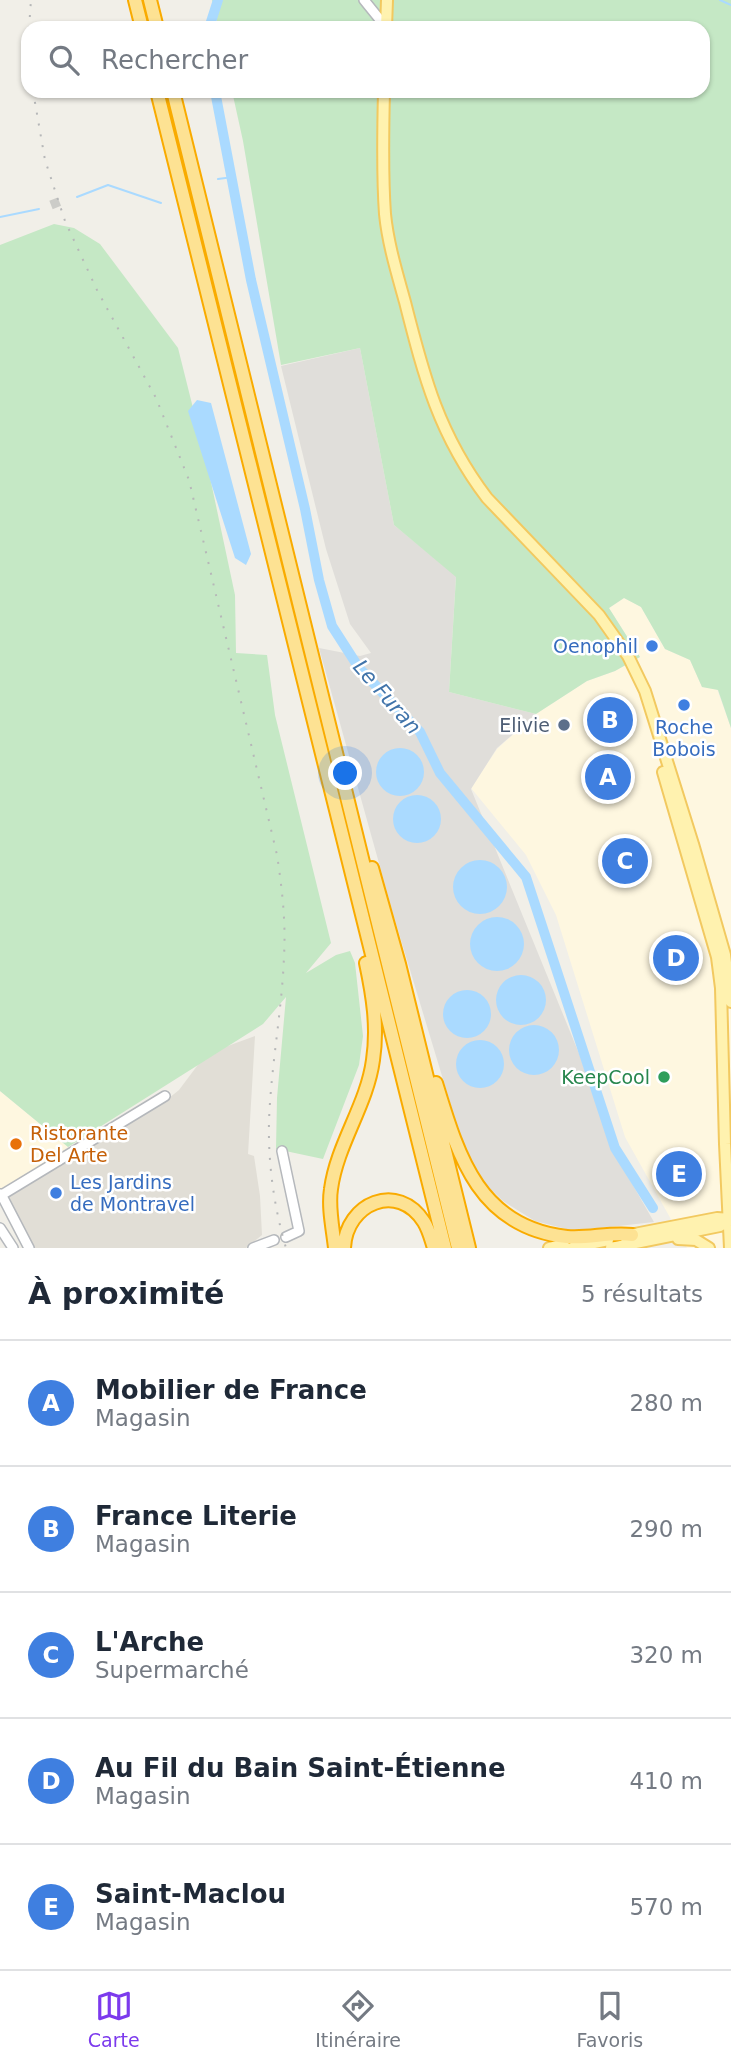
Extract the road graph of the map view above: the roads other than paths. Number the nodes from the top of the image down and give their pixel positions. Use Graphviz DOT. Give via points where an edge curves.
graph roads {
  1 [pos="135,0"];
  2 [pos="150,0"];
  3 [pos="364,0"];
  4 [pos="387,0"];
  5 [pos="140,21"];
  6 [pos="155,21"];
  7 [pos="381,21"];
  8 [pos="386,21"];
  9 [pos="159,98"];
  10 [pos="175,98"];
  11 [pos="384,98"];
  12 [pos="347,800"];
  13 [pos="366,929"];
  14 [pos="399,964"];
  15 [pos="728,994"];
  16 [pos="727,1046"];
  17 [pos="165,1096"];
  18 [pos="282,1151"];
  19 [pos="727,1187"];
  20 [pos="0,1195"];
  21 [pos="731,1199"];
  22 [pos="728,1224"];
  23 [pos="1,1232"];
  24 [pos="632,1234"];
  25 [pos="286,1237"];
  26 [pos="665,1237"];
  27 [pos="274,1240"];
  28 [pos="13,1248"];
  29 [pos="29,1248"];
  30 [pos="253,1248"];
  31 [pos="335,1248"];
  32 [pos="344,1248"];
  33 [pos="433,1248"];
  34 [pos="445,1248"];
  35 [pos="458,1248"];
  36 [pos="469,1248"];
  37 [pos="549,1248"];
  38 [pos="567,1248"];
  39 [pos="572,1248"];
  40 [pos="611,1248"];
  41 [pos="709,1248"];
  42 [pos="730,1248"];
  1 -- 5 [label="highway"];
  2 -- 6 [label="highway"];
  3 -- 7 [label="street"];
  4 -- 8 [label="main road"];
  9 -- 13 [label="highway"];
  10 -- 12 [label="highway"];
  11 -- 15 [label="main road" via="390,249 424,374 444,428 480,488 600,614 628,656"];
  12 -- 14 [label="highway" via="358,816"];
  12 -- 35 [label="highway"];
  13 -- 31 [label="highway" via="362,943 376,1019 373,1061 331,1188"];
  13 -- 34 [label="highway"];
  14 -- 24 [label="highway" via="455,1144 483,1193 512,1218 539,1231 579,1237"];
  14 -- 36 [label="highway"];
  15 -- 16 [label="main road"];
  16 -- 19 [label="main road"];
  17 -- 20 [label="street"];
  18 -- 25 [label="street" via="299,1231"];
  19 -- 21 [label="main road"];
  19 -- 22 [label="main road" via="722,1207"];
  20 -- 29 [label="street"];
  22 -- 24 [label="main road"];
  22 -- 26 [label="main road"];
  22 -- 42 [label="main road"];
  23 -- 28 [label="street"];
  24 -- 39 [label="main road"];
  26 -- 40 [label="main road"];
  26 -- 41 [label="main road" via="696,1240"];
  27 -- 30 [label="street"];
  32 -- 33 [label="highway" via="355,1215 380,1201 395,1201 418,1214"];
  37 -- 38 [label="main road"];
}
